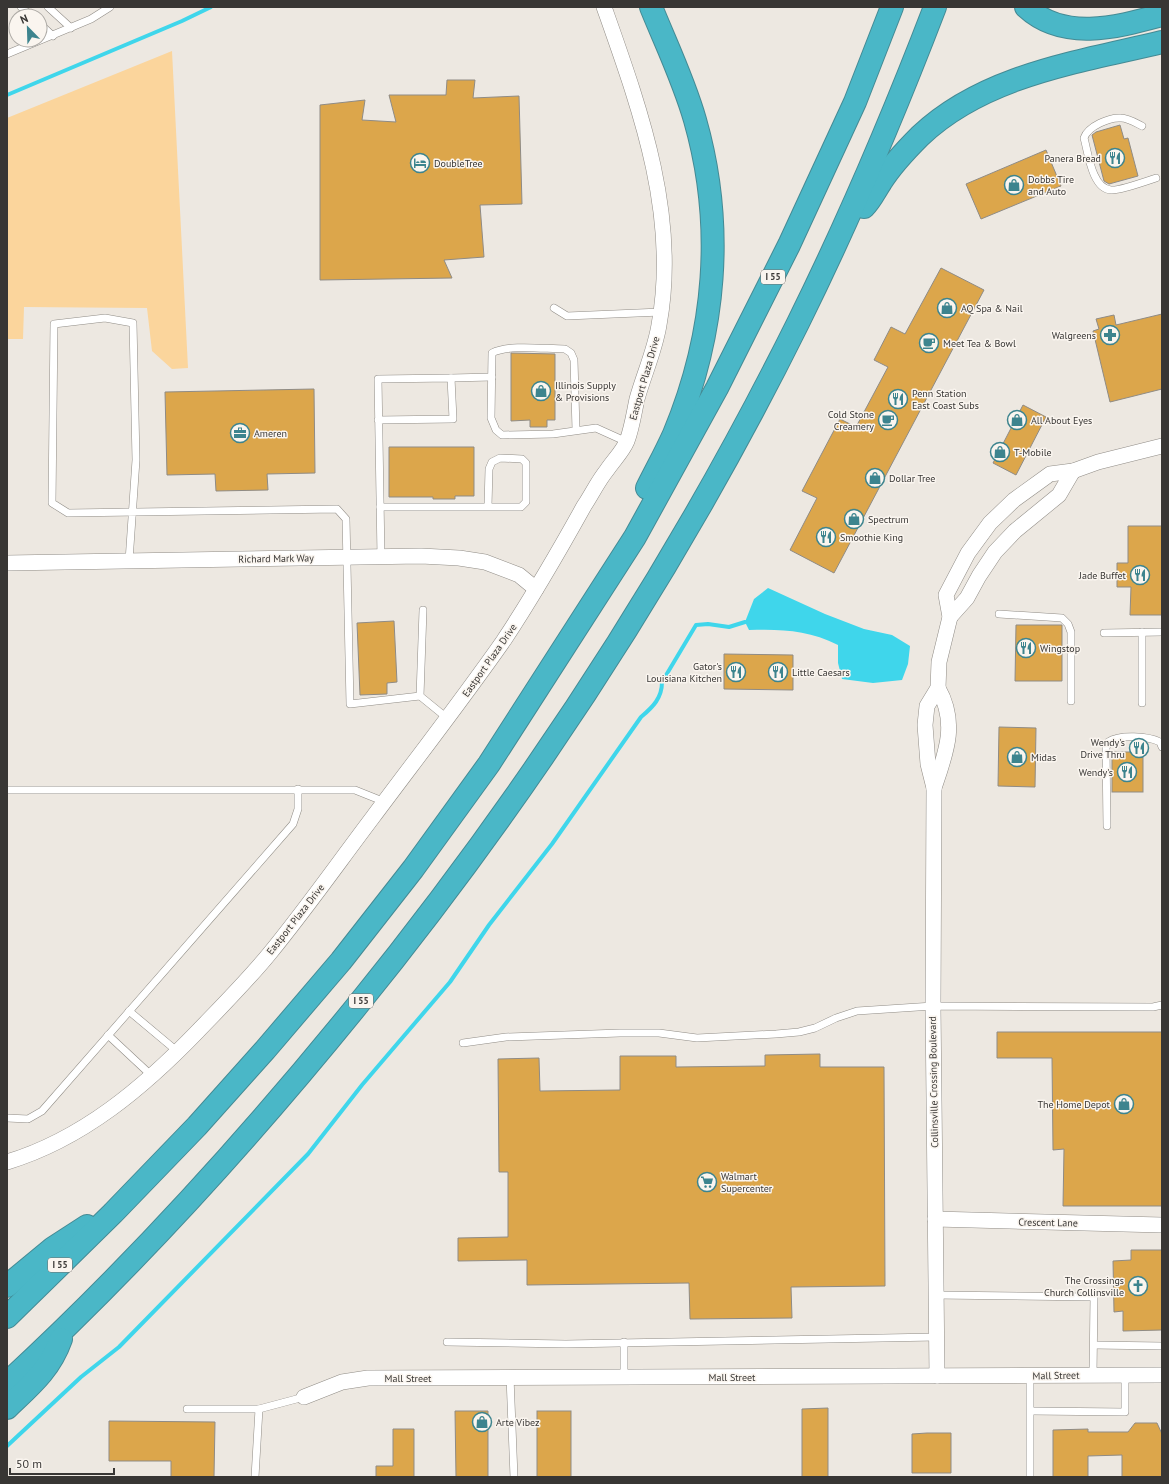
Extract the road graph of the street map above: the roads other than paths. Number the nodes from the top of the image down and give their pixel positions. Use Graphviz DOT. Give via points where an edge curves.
graph roads {
  1 [pos="48,7"];
  2 [pos="110,7"];
  3 [pos="604,7"];
  4 [pos="651,7"];
  5 [pos="892,7"];
  6 [pos="935,7"];
  7 [pos="1026,7"];
  8 [pos="1155,7"];
  9 [pos="1162,15"];
  10 [pos="1132,23"];
  11 [pos="71,28"];
  12 [pos="48,31"];
  13 [pos="53,36"];
  14 [pos="1162,42"];
  15 [pos="1132,49"];
  16 [pos="1162,51"];
  17 [pos="7,54"];
  18 [pos="1142,126"];
  19 [pos="1156,178"];
  20 [pos="843,228"];
  21 [pos="554,308"];
  22 [pos="661,312"];
  23 [pos="492,377"];
  24 [pos="451,378"];
  25 [pos="378,420"];
  26 [pos="576,430"];
  27 [pos="627,442"];
  28 [pos="1162,446"];
  29 [pos="1073,472"];
  30 [pos="488,506"];
  31 [pos="380,507"];
  32 [pos="131,513"];
  33 [pos="635,537"];
  34 [pos="348,557"];
  35 [pos="381,557"];
  36 [pos="130,561"];
  37 [pos="7,563"];
  38 [pos="536,589"];
  39 [pos="423,610"];
  40 [pos="999,614"];
  41 [pos="950,617"];
  42 [pos="1142,632"];
  43 [pos="1162,632"];
  44 [pos="1104,633"];
  45 [pos="938,688"];
  46 [pos="420,696"];
  47 [pos="1071,701"];
  48 [pos="1142,703"];
  49 [pos="448,718"];
  50 [pos="1162,747"];
  51 [pos="934,788"];
  52 [pos="7,790"];
  53 [pos="298,790"];
  54 [pos="385,802"];
  55 [pos="1107,826"];
  56 [pos="1162,1005"];
  57 [pos="933,1006"];
  58 [pos="129,1011"];
  59 [pos="108,1036"];
  60 [pos="463,1043"];
  61 [pos="178,1052"];
  62 [pos="152,1076"];
  63 [pos="7,1118"];
  64 [pos="7,1162"];
  65 [pos="114,1213"];
  66 [pos="935,1219"];
  67 [pos="1162,1225"];
  68 [pos="7,1286"];
  69 [pos="936,1295"];
  70 [pos="7,1316"];
  71 [pos="64,1331"];
  72 [pos="936,1337"];
  73 [pos="447,1342"];
  74 [pos="624,1342"];
  75 [pos="1094,1345"];
  76 [pos="1162,1346"];
  77 [pos="1093,1375"];
  78 [pos="1125,1375"];
  79 [pos="1162,1375"];
  80 [pos="937,1376"];
  81 [pos="1030,1376"];
  82 [pos="624,1377"];
  83 [pos="510,1378"];
  84 [pos="7,1383"];
  85 [pos="304,1397"];
  86 [pos="7,1408"];
  87 [pos="187,1409"];
  88 [pos="259,1409"];
  89 [pos="1031,1411"];
  90 [pos="255,1477"];
  91 [pos="514,1477"];
  92 [pos="1030,1477"];
  1 -- 11 [label="lane"];
  2 -- 11 [label="lane"];
  3 -- 22 [label="street, Eastport Plaza Drive" via="644,129 661,203 665,279"];
  4 -- 33 [label="highway" via="695,120 707,181 713,253 711,293 703,347 674,434 644,492 638,511"];
  5 -- 33 [label="highway, I 55" via="855,102 789,245 717,388"];
  6 -- 20 [label="highway, I 55" via="891,121"];
  7 -- 10 [label="highway" via="1042,19 1069,28 1084,30"];
  8 -- 10 [label="highway"];
  9 -- 10 [label="highway"];
  11 -- 13 [label="lane"];
  12 -- 13 [label="lane"];
  13 -- 17 [label="lane"];
  14 -- 15 [label="highway"];
  15 -- 16 [label="highway"];
  15 -- 20 [label="highway" via="1053,68 1011,82 954,108 920,136 902,155 867,204"];
  18 -- 19 [label="lane" via="1121,118 1092,126 1086,131 1084,138 1096,180 1102,187 1111,190"];
  20 -- 71 [label="highway, I 55" via="751,413 660,575 547,751 480,847 412,938 316,1056 228,1158"];
  21 -- 22 [label="lane" via="567,316"];
  22 -- 27 [label="street, Eastport Plaza Drive"];
  23 -- 24 [label="lane"];
  23 -- 26 [label="lane" via="491,418 496,430 502,435 553,434"];
  23 -- 26 [label="lane" via="492,353 498,349 565,349 574,360"];
  24 -- 25 [label="lane" via="378,379"];
  24 -- 25 [label="lane" via="453,418"];
  25 -- 31 [label="lane"];
  26 -- 27 [label="lane" via="596,428"];
  27 -- 38 [label="street, Eastport Plaza Drive" via="598,482"];
  28 -- 29 [label="street, Collinsville Crossing Boulevard" via="1098,462"];
  29 -- 41 [label="street, Collinsville Crossing Boulevard" via="1059,495 1015,531 995,552 967,598"];
  29 -- 41 [label="street, Collinsville Crossing Boulevard" via="1050,474 1014,500 990,523 968,553 946,595"];
  30 -- 30 [label="lane" via="521,507 526,502 526,463 522,459 500,458 492,462 489,469"];
  30 -- 31 [label="lane"];
  31 -- 35 [label="lane"];
  32 -- 32 [label="lane" via="136,460 132,323 105,318 54,324 52,503 68,513"];
  32 -- 34 [label="lane" via="337,509 346,519"];
  32 -- 36 [label="lane"];
  33 -- 65 [label="highway, I 55" via="489,764 408,875 341,961 265,1050"];
  34 -- 35 [label="street, Richard Mark Way"];
  34 -- 36 [label="street, Richard Mark Way"];
  34 -- 46 [label="lane" via="350,704"];
  35 -- 38 [label="street, Richard Mark Way" via="459,558 485,562 519,575"];
  36 -- 37 [label="street, Richard Mark Way"];
  38 -- 49 [label="street, Eastport Plaza Drive" via="505,638"];
  39 -- 46 [label="lane"];
  40 -- 47 [label="lane" via="1062,618 1068,624 1071,632"];
  41 -- 45 [label="street, Collinsville Crossing Boulevard" via="938,662"];
  42 -- 43 [label="lane"];
  42 -- 44 [label="lane"];
  42 -- 48 [label="lane"];
  45 -- 51 [label="street, Collinsville Crossing Boulevard" via="927,706 925,725 928,764"];
  45 -- 51 [label="street, Collinsville Crossing Boulevard" via="946,704 948,747"];
  46 -- 49 [label="lane"];
  49 -- 54 [label="street, Eastport Plaza Drive"];
  50 -- 55 [label="lane" via="1160,742 1150,738 1120,738 1108,742"];
  51 -- 57 [label="street, Collinsville Crossing Boulevard"];
  52 -- 53 [label="lane"];
  53 -- 54 [label="lane" via="355,790"];
  53 -- 58 [label="lane" via="298,809 293,824"];
  54 -- 61 [label="street, Eastport Plaza Drive" via="269,954"];
  56 -- 57 [label="lane"];
  57 -- 60 [label="lane" via="857,1011 815,1028 776,1034 696,1038 659,1033 620,1033 506,1037"];
  57 -- 66 [label="street, Collinsville Crossing Boulevard"];
  58 -- 59 [label="lane"];
  58 -- 61 [label="lane"];
  59 -- 62 [label="lane"];
  59 -- 63 [label="lane" via="42,1111 28,1119"];
  61 -- 62 [label="street, Eastport Plaza Drive"];
  62 -- 64 [label="street, Eastport Plaza Drive" via="98,1118 47,1147"];
  65 -- 68 [label="highway" via="81,1229 53,1248"];
  65 -- 70 [label="highway, I 55"];
  66 -- 67 [label="street, Crescent Lane"];
  66 -- 69 [label="street, Collinsville Crossing Boulevard"];
  69 -- 72 [label="street, Collinsville Crossing Boulevard"];
  69 -- 75 [label="lane" via="1094,1297"];
  71 -- 84 [label="highway, I 55"];
  71 -- 86 [label="highway" via="55,1356 42,1375"];
  72 -- 74 [label="lane"];
  72 -- 80 [label="street, Collinsville Crossing Boulevard"];
  73 -- 74 [label="lane"];
  74 -- 82 [label="lane"];
  75 -- 76 [label="lane"];
  75 -- 77 [label="lane"];
  77 -- 78 [label="street, Mall Street"];
  77 -- 81 [label="street, Mall Street"];
  78 -- 79 [label="street, Mall Street"];
  78 -- 89 [label="lane" via="1126,1412"];
  80 -- 81 [label="street, Mall Street"];
  80 -- 82 [label="street, Mall Street"];
  81 -- 89 [label="lane"];
  82 -- 83 [label="street, Mall Street"];
  83 -- 85 [label="street, Mall Street" via="368,1378 342,1382"];
  83 -- 91 [label="lane"];
  85 -- 88 [label="lane"];
  87 -- 88 [label="lane"];
  88 -- 90 [label="lane"];
  89 -- 92 [label="lane"];
}
